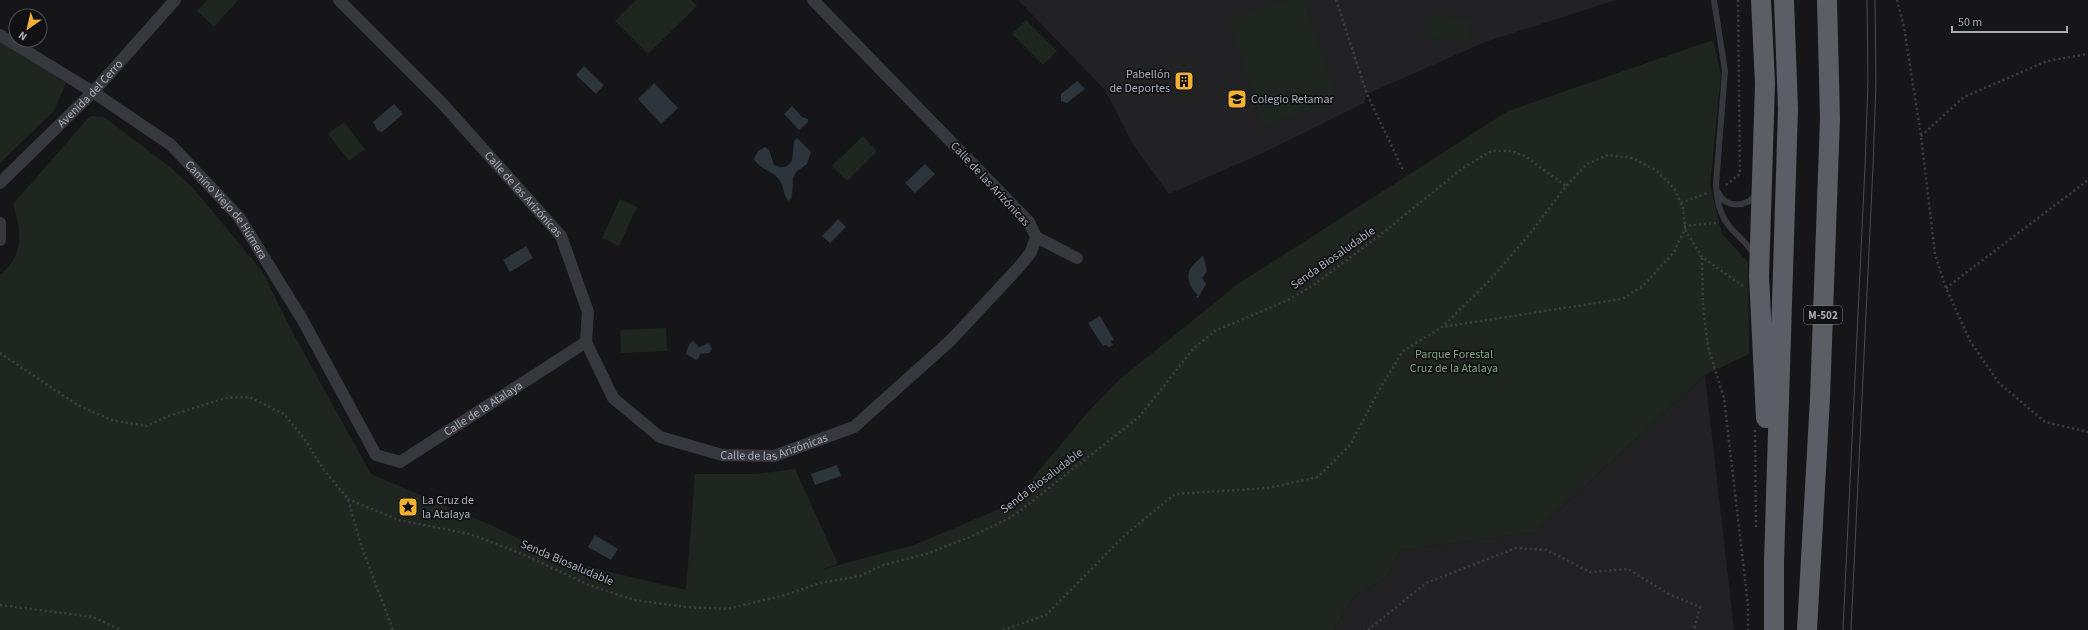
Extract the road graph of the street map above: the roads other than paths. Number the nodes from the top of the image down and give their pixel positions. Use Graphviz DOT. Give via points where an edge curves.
graph roads {
  1 [pos="175,0"];
  2 [pos="339,0"];
  3 [pos="813,0"];
  4 [pos="1714,0"];
  5 [pos="1761,0"];
  6 [pos="1784,0"];
  7 [pos="1827,0"];
  8 [pos="0,35"];
  9 [pos="93,92"];
  10 [pos="0,182"];
  11 [pos="1716,184"];
  12 [pos="1760,187"];
  13 [pos="0,223"];
  14 [pos="1036,237"];
  15 [pos="0,240"];
  16 [pos="1077,258"];
  17 [pos="1753,282"];
  18 [pos="586,342"];
  19 [pos="1820,398"];
  20 [pos="376,456"];
  21 [pos="1774,562"];
  22 [pos="1774,630"];
  23 [pos="1806,630"];
  24 [pos="1820,630"];
  1 -- 9 [label="street, Avenida del Cerro"];
  2 -- 18 [label="street, Calle de las Arizónicas" via="441,102 561,236 588,312"];
  3 -- 14 [label="street, Calle de las Arizónicas" via="1029,222"];
  4 -- 11 [label="lane" via="1725,71"];
  5 -- 12 [label="highway" via="1765,84"];
  6 -- 21 [label="highway" via="1788,109"];
  7 -- 19 [label="highway, M-502" via="1830,118"];
  8 -- 9 [label="street, Camino Viejo de Húmera"];
  9 -- 10 [label="street, Avenida del Cerro"];
  9 -- 20 [label="street, Camino Viejo de Húmera" via="171,145 239,216 302,319"];
  11 -- 12 [label="lane" via="1724,201 1735,205 1754,197"];
  11 -- 17 [label="lane" via="1723,216 1755,258"];
  12 -- 17 [label="highway"];
  13 -- 15 [label="street"];
  14 -- 16 [label="street"];
  14 -- 18 [label="street, Calle de las Arizónicas" via="1032,252 1019,268 951,340 854,427 774,456 722,455 660,437 613,398"];
  17 -- 21 [label="highway"];
  18 -- 20 [label="street, Calle de la Atalaya" via="400,462"];
  19 -- 23 [label="highway, M-502"];
  19 -- 24 [label="highway, M-502"];
  21 -- 22 [label="highway"];
}
